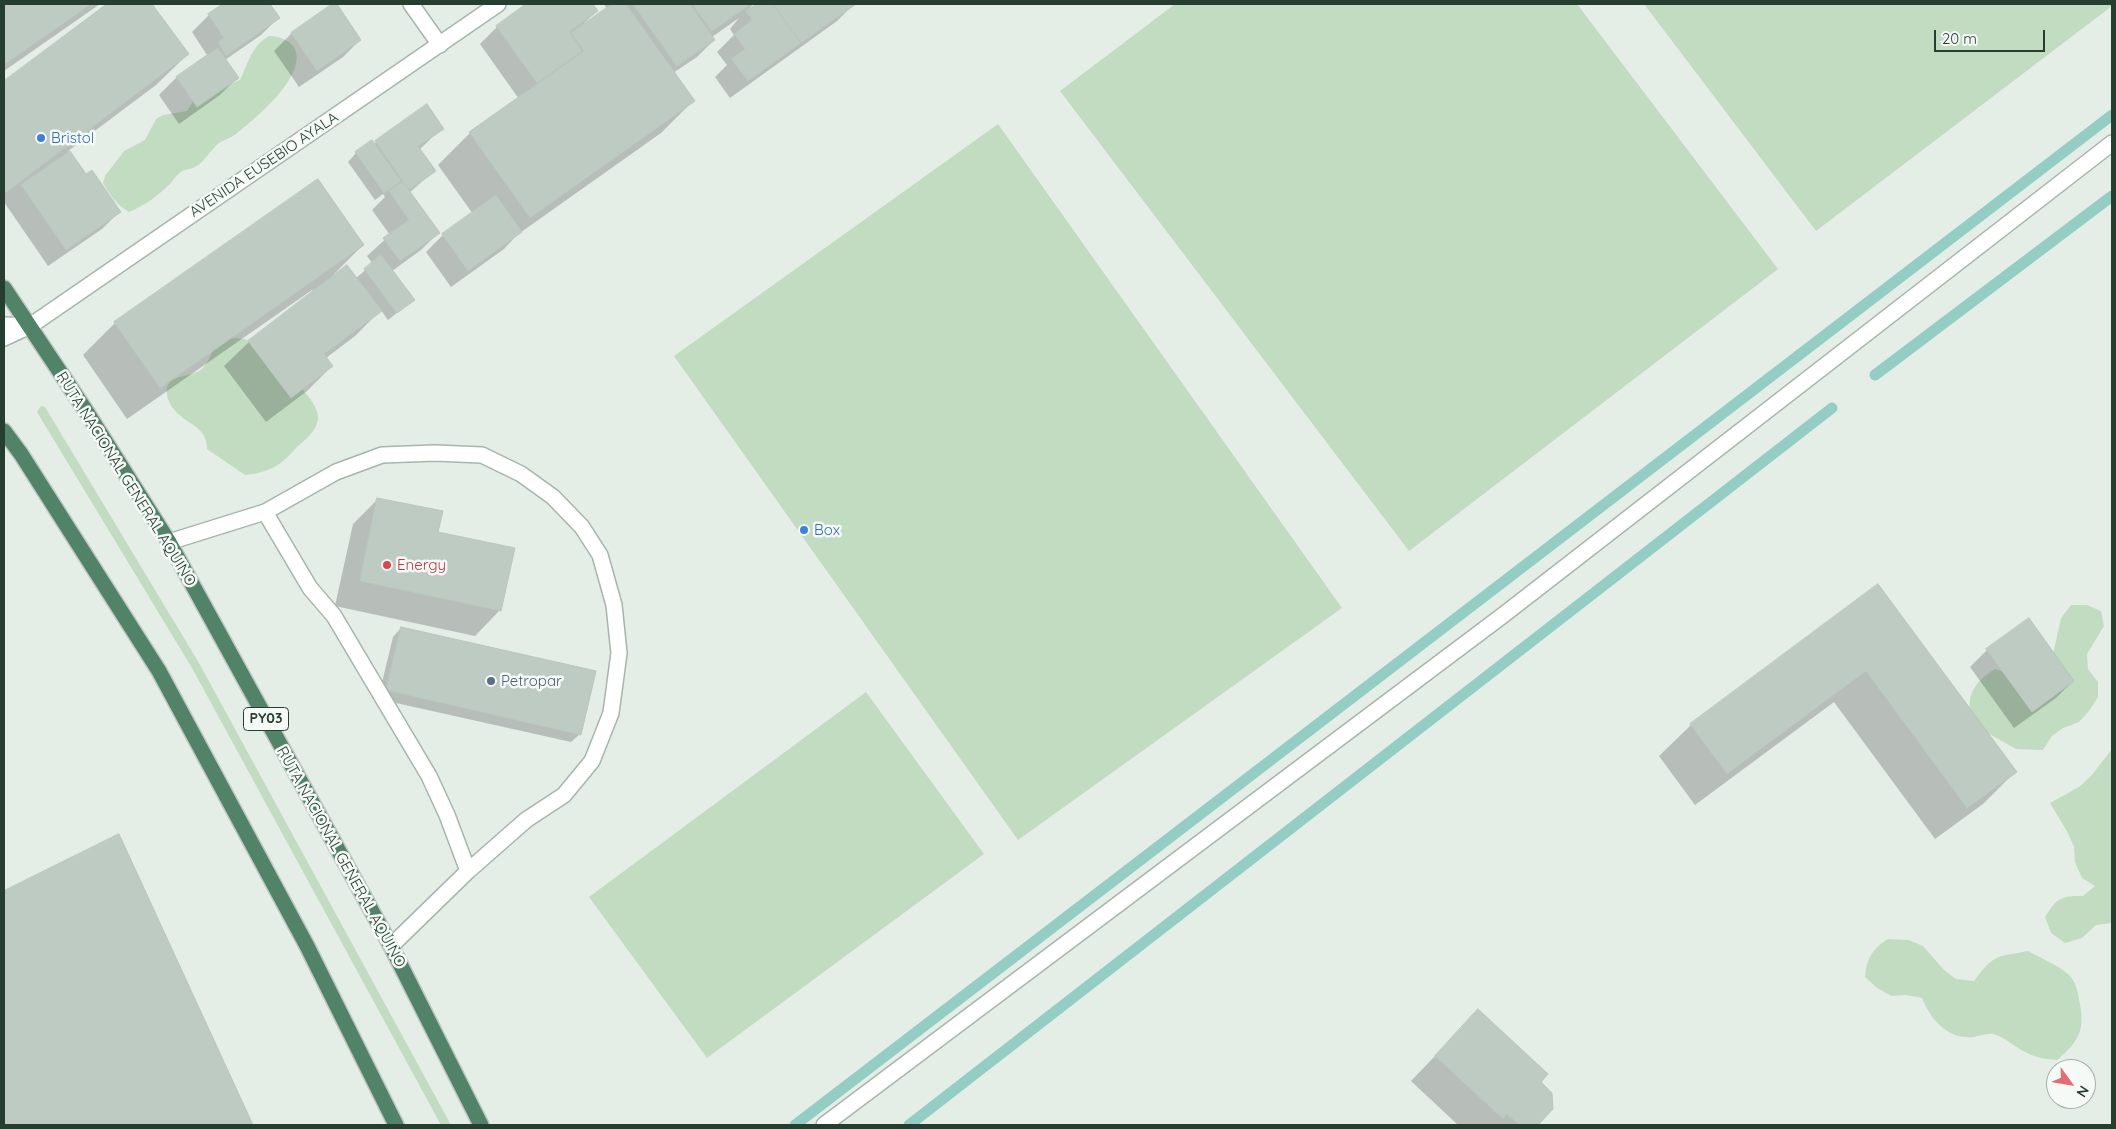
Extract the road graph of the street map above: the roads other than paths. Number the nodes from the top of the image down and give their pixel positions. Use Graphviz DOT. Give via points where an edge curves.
graph roads {
  1 [pos="411,4"];
  2 [pos="498,4"];
  3 [pos="440,45"];
  4 [pos="2112,143"];
  5 [pos="4,288"];
  6 [pos="4,325"];
  7 [pos="30,326"];
  8 [pos="4,338"];
  9 [pos="4,431"];
  10 [pos="266,512"];
  11 [pos="169,542"];
  12 [pos="468,871"];
  13 [pos="390,946"];
  14 [pos="396,1125"];
  15 [pos="481,1125"];
  16 [pos="824,1125"];
  1 -- 3 [label="street"];
  2 -- 3 [label="street, AVENIDA EUSEBIO AYALA"];
  3 -- 7 [label="street, AVENIDA EUSEBIO AYALA"];
  4 -- 16 [label="street" via="1502,616"];
  5 -- 7 [label="highway, RUTA NACIONAL GENERAL AQUINO / PY03"];
  6 -- 7 [label="street"];
  7 -- 8 [label="street, AVENIDA EUSEBIO AYALA"];
  7 -- 11 [label="highway, RUTA NACIONAL GENERAL AQUINO / PY03"];
  9 -- 14 [label="highway" via="159,672 307,946"];
  10 -- 11 [label="street"];
  10 -- 12 [label="street" via="310,588 334,616 429,776"];
  10 -- 12 [label="street" via="336,472 382,456 482,455 521,474 553,497 582,527 600,555 614,604 619,653 611,713 592,761 564,795 526,820"];
  11 -- 13 [label="highway, RUTA NACIONAL GENERAL AQUINO / PY03"];
  12 -- 13 [label="street"];
  13 -- 15 [label="highway, RUTA NACIONAL GENERAL AQUINO / PY03"];
}
